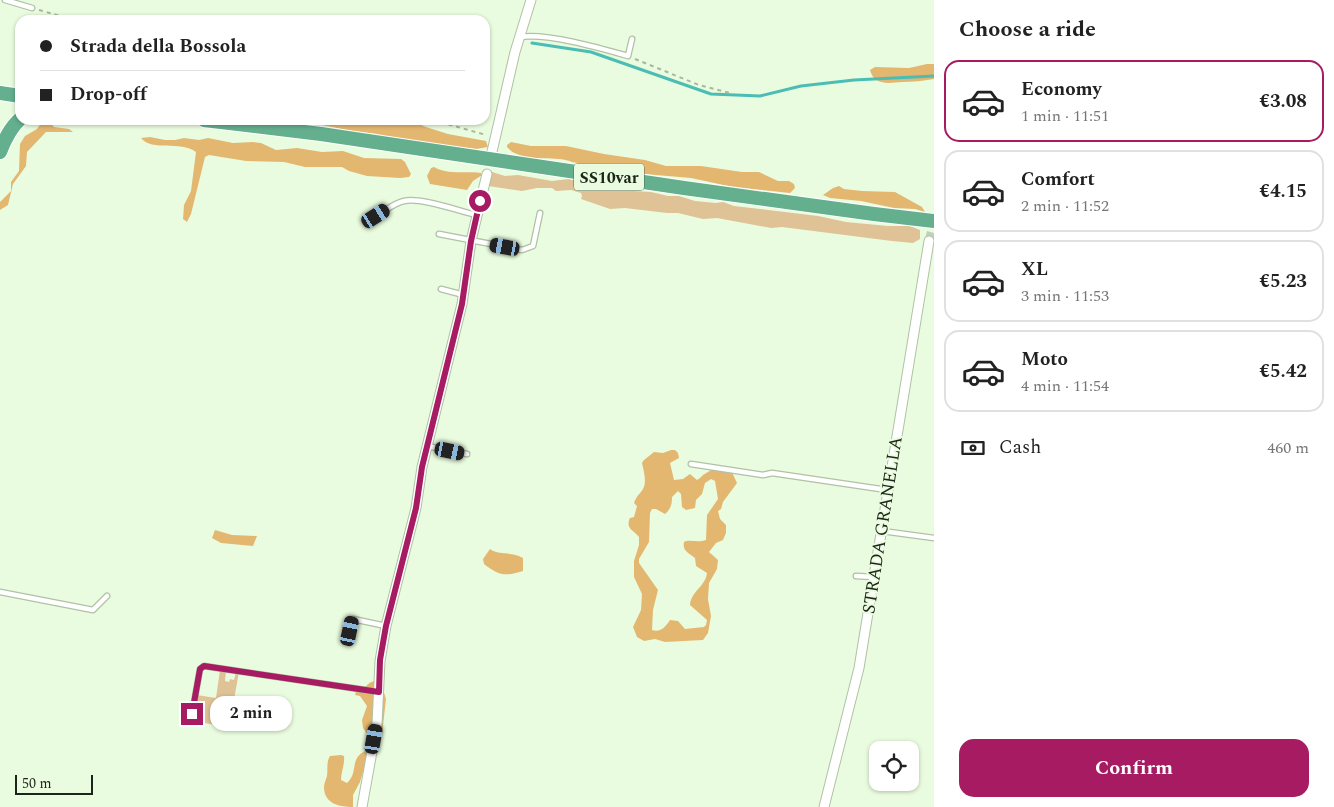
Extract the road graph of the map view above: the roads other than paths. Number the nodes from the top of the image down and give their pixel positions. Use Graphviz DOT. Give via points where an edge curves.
graph roads {
  1 [pos="5,0"];
  2 [pos="531,0"];
  3 [pos="32,8"];
  4 [pos="520,37"];
  5 [pos="632,39"];
  6 [pos="0,93"];
  7 [pos="15,95"];
  8 [pos="15,123"];
  9 [pos="246,125"];
  10 [pos="0,152"];
  11 [pos="491,156"];
  12 [pos="487,174"];
  13 [pos="540,213"];
  14 [pos="477,215"];
  15 [pos="376,216"];
  16 [pos="934,221"];
  17 [pos="438,234"];
  18 [pos="471,241"];
  19 [pos="929,241"];
  20 [pos="441,289"];
  21 [pos="464,295"];
  22 [pos="427,446"];
  23 [pos="467,454"];
  24 [pos="691,464"];
  25 [pos="887,490"];
  26 [pos="881,531"];
  27 [pos="934,538"];
  28 [pos="856,576"];
  29 [pos="874,577"];
  30 [pos="0,592"];
  31 [pos="107,596"];
  32 [pos="386,626"];
  33 [pos="350,631"];
  34 [pos="379,692"];
  35 [pos="192,714"];
  36 [pos="362,807"];
  37 [pos="824,807"];
  1 -- 3 [label="lane"];
  2 -- 4 [label="street"];
  4 -- 5 [label="lane" via="551,39 628,56"];
  4 -- 11 [label="street"];
  6 -- 7 [label="highway"];
  8 -- 10 [label="highway"];
  9 -- 16 [label="highway, SS10var"];
  12 -- 14 [label="street"];
  13 -- 18 [label="lane" via="532,246 522,250"];
  14 -- 15 [label="lane" via="405,200"];
  14 -- 18 [label="street"];
  17 -- 18 [label="lane"];
  18 -- 21 [label="street"];
  19 -- 25 [label="street, STRADA GRANELLA"];
  20 -- 21 [label="lane"];
  21 -- 22 [label="street"];
  22 -- 23 [label="lane"];
  22 -- 32 [label="street" via="416,508"];
  24 -- 25 [label="lane"];
  25 -- 26 [label="street, STRADA GRANELLA"];
  26 -- 27 [label="lane"];
  26 -- 29 [label="street, STRADA GRANELLA"];
  28 -- 29 [label="lane"];
  29 -- 37 [label="street, STRADA GRANELLA" via="853,698"];
  30 -- 31 [label="lane" via="93,610"];
  32 -- 33 [label="lane" via="353,619"];
  32 -- 34 [label="street"];
  34 -- 35 [label="lane" via="204,666 200,669"];
  34 -- 36 [label="street" via="377,724"];
}
